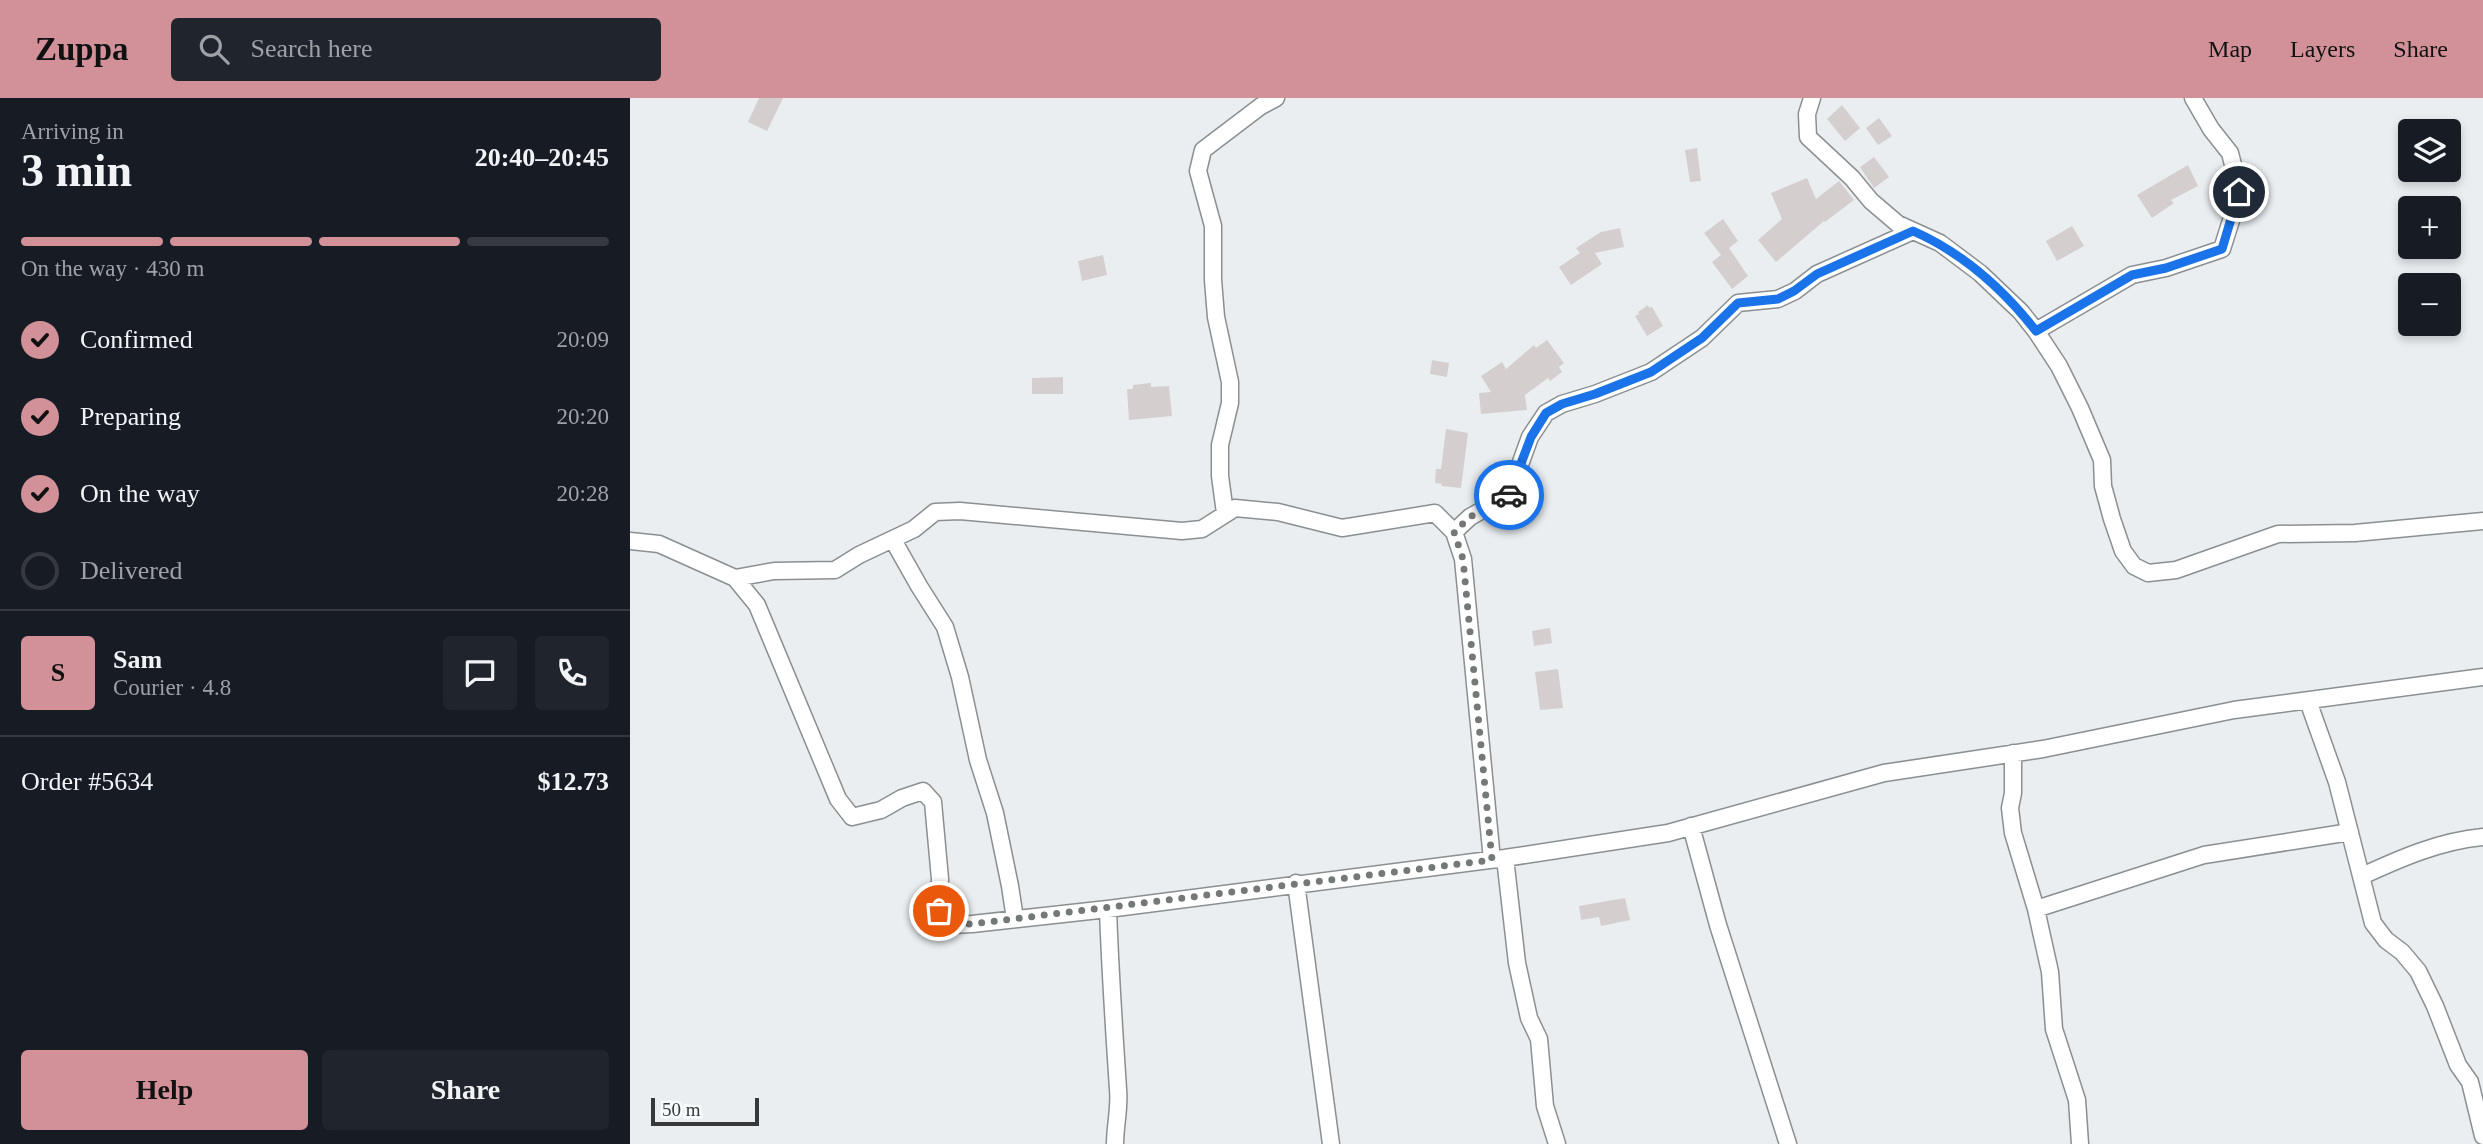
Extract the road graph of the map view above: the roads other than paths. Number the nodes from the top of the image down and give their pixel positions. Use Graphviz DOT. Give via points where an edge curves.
graph roads {
  1 [pos="1276,98"];
  2 [pos="1812,98"];
  3 [pos="2193,98"];
  4 [pos="1913,231"];
  5 [pos="2036,331"];
  6 [pos="1226,513"];
  7 [pos="2483,521"];
  8 [pos="1454,532"];
  9 [pos="893,540"];
  10 [pos="630,541"];
  11 [pos="735,578"];
  12 [pos="2483,677"];
  13 [pos="2308,701"];
  14 [pos="2013,753"];
  15 [pos="1691,826"];
  16 [pos="2350,832"];
  17 [pos="2483,837"];
  18 [pos="1499,859"];
  19 [pos="2362,876"];
  20 [pos="1296,883"];
  21 [pos="1108,909"];
  22 [pos="2036,909"];
  23 [pos="1015,919"];
  24 [pos="2483,1136"];
  25 [pos="1115,1144"];
  26 [pos="1331,1144"];
  27 [pos="1557,1144"];
  28 [pos="1788,1144"];
  29 [pos="2080,1144"];
  1 -- 6 [label="street" via="1203,150 1198,171 1213,226 1216,317 1230,382 1220,445"];
  2 -- 4 [label="street" via="1808,137 1871,201"];
  3 -- 5 [label="street" via="2230,153 2239,192 2222,249 2132,275"];
  4 -- 5 [label="street" via="1940,243 1980,273"];
  4 -- 8 [label="street" via="1817,274 1778,299 1738,303 1702,338 1651,372 1546,413 1531,437 1509,495 1470,517"];
  5 -- 7 [label="street" via="2064,376 2102,460 2103,486 2123,551 2134,566 2148,573 2176,570 2278,534 2355,533"];
  6 -- 8 [label="street" via="1235,508 1278,512 1342,528 1435,513"];
  6 -- 9 [label="street" via="1202,529 1182,531 935,512"];
  8 -- 18 [label="street" via="1463,559"];
  9 -- 11 [label="street" via="835,570 774,571"];
  9 -- 23 [label="street" via="945,626 995,813"];
  10 -- 11 [label="street" via="659,544"];
  11 -- 23 [label="street" via="757,605 838,799 852,817 923,791 933,802 939,911 948,925"];
  12 -- 13 [label="street"];
  13 -- 14 [label="street" via="2235,710"];
  13 -- 16 [label="street"];
  14 -- 15 [label="street" via="1884,773"];
  14 -- 22 [label="street" via="2013,833"];
  15 -- 18 [label="street"];
  15 -- 28 [label="street"];
  16 -- 19 [label="street"];
  16 -- 22 [label="street" via="2204,855"];
  17 -- 19 [label="street" via="2409,855"];
  18 -- 20 [label="street"];
  18 -- 27 [label="street" via="1528,1018 1539,1039 1545,1106"];
  19 -- 24 [label="street" via="2373,923 2418,971 2435,1006 2458,1065 2470,1082"];
  20 -- 21 [label="street"];
  20 -- 26 [label="street"];
  21 -- 23 [label="street"];
  21 -- 25 [label="street" via="1119,1093"];
  22 -- 29 [label="street" via="2050,972 2054,1029 2077,1100"];
}
